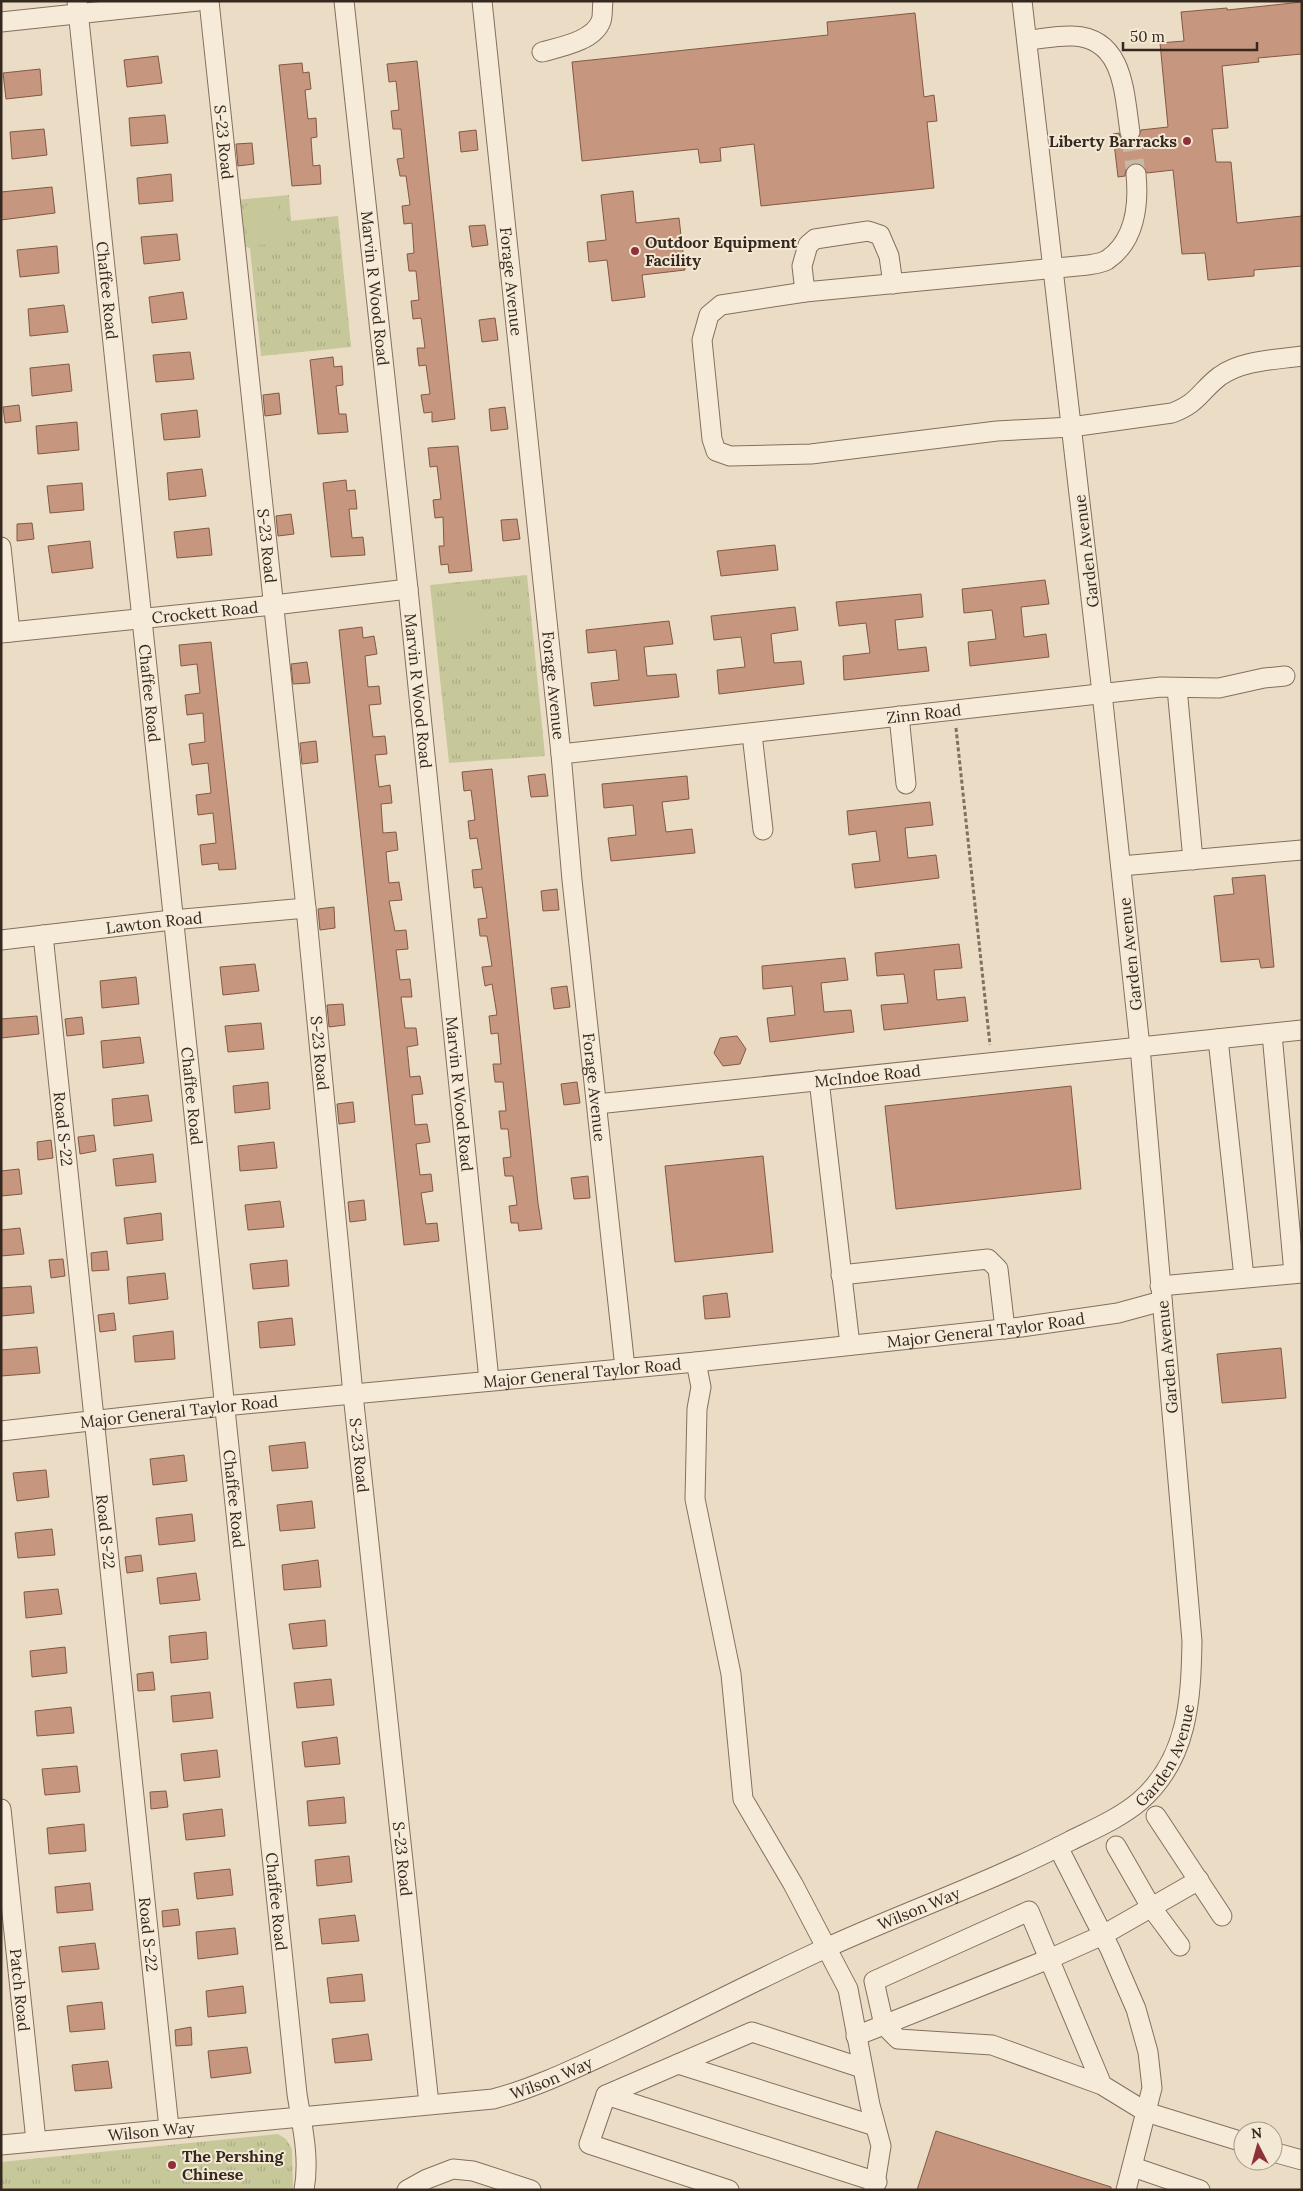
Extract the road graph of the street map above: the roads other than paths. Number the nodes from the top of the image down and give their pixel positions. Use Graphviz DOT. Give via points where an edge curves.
graph roads {
  1 [pos="198,1"];
  2 [pos="208,1"];
  3 [pos="344,1"];
  4 [pos="482,1"];
  5 [pos="603,1"];
  6 [pos="1022,1"];
  7 [pos="78,8"];
  8 [pos="1,22"];
  9 [pos="1027,40"];
  10 [pos="542,52"];
  11 [pos="1130,132"];
  12 [pos="1136,174"];
  13 [pos="1053,268"];
  14 [pos="893,284"];
  15 [pos="805,292"];
  16 [pos="1302,356"];
  17 [pos="1072,427"];
  18 [pos="1,547"];
  19 [pos="408,589"];
  20 [pos="274,606"];
  21 [pos="142,618"];
  22 [pos="6,633"];
  23 [pos="1285,676"];
  24 [pos="1177,688"];
  25 [pos="1102,693"];
  26 [pos="899,716"];
  27 [pos="752,734"];
  28 [pos="561,754"];
  29 [pos="906,784"];
  30 [pos="763,830"];
  31 [pos="1302,850"];
  32 [pos="1193,860"];
  33 [pos="1121,866"];
  34 [pos="306,908"];
  35 [pos="172,920"];
  36 [pos="43,935"];
  37 [pos="1,940"];
  38 [pos="1302,1030"];
  39 [pos="1272,1034"];
  40 [pos="1218,1039"];
  41 [pos="1140,1047"];
  42 [pos="819,1080"];
  43 [pos="597,1104"];
  44 [pos="1298,1273"];
  45 [pos="842,1275"];
  46 [pos="1244,1277"];
  47 [pos="1161,1294"];
  48 [pos="1005,1329"];
  49 [pos="850,1345"];
  50 [pos="696,1362"];
  51 [pos="625,1368"];
  52 [pos="488,1380"];
  53 [pos="353,1394"];
  54 [pos="224,1406"];
  55 [pos="94,1422"];
  56 [pos="1,1431"];
  57 [pos="1,1809"];
  58 [pos="1156,1816"];
  59 [pos="1116,1846"];
  60 [pos="1058,1847"];
  61 [pos="1199,1880"];
  62 [pos="1151,1906"];
  63 [pos="1222,1916"];
  64 [pos="1103,1935"];
  65 [pos="1180,1946"];
  66 [pos="827,1948"];
  67 [pos="1050,1959"];
  68 [pos="884,2025"];
  69 [pos="856,2036"];
  70 [pos="678,2064"];
  71 [pos="862,2068"];
  72 [pos="1102,2085"];
  73 [pos="606,2095"];
  74 [pos="429,2104"];
  75 [pos="1146,2112"];
  76 [pos="301,2117"];
  77 [pos="875,2126"];
  78 [pos="169,2128"];
  79 [pos="1233,2139"];
  80 [pos="36,2141"];
  81 [pos="1,2145"];
  82 [pos="1283,2155"];
  83 [pos="1302,2160"];
  84 [pos="1133,2167"];
  85 [pos="875,2186"];
  86 [pos="304,2190"];
  87 [pos="407,2190"];
  88 [pos="531,2190"];
  89 [pos="730,2190"];
  90 [pos="1126,2190"];
  91 [pos="1200,2190"];
  1 -- 7 [label="street"];
  2 -- 20 [label="street, S-23 Road"];
  3 -- 19 [label="street, Marvin R Wood Road"];
  4 -- 28 [label="street, Forage Avenue"];
  5 -- 10 [label="street" via="601,22 594,31"];
  6 -- 9 [label="street, Garden Avenue"];
  7 -- 8 [label="street"];
  7 -- 21 [label="street, Chaffee Road"];
  9 -- 11 [label="street" via="1073,36 1099,42 1122,75"];
  9 -- 13 [label="street, Garden Avenue"];
  12 -- 13 [label="street" via="1138,192 1132,229 1122,246 1106,261"];
  13 -- 14 [label="street"];
  13 -- 17 [label="street, Garden Avenue"];
  14 -- 15 [label="street"];
  14 -- 15 [label="street" via="889,256 880,235 868,231 815,239 808,245 802,266"];
  15 -- 17 [label="street" via="721,305 709,316 702,340 716,451 730,456 811,454 997,432"];
  16 -- 17 [label="street" via="1232,369 1219,377 1188,408 1172,413"];
  17 -- 25 [label="street, Garden Avenue"];
  18 -- 22 [label="street"];
  19 -- 20 [label="street, Crockett Road"];
  19 -- 52 [label="street, Marvin R Wood Road"];
  20 -- 21 [label="street, Crockett Road"];
  20 -- 34 [label="street, S-23 Road"];
  21 -- 22 [label="street, Crockett Road"];
  21 -- 35 [label="street, Chaffee Road"];
  23 -- 24 [label="street, Zinn Road" via="1219,688"];
  24 -- 25 [label="street, Zinn Road"];
  24 -- 32 [label="street"];
  25 -- 26 [label="street, Zinn Road"];
  25 -- 33 [label="street, Garden Avenue"];
  26 -- 27 [label="street, Zinn Road"];
  26 -- 29 [label="street"];
  27 -- 28 [label="street, Zinn Road"];
  27 -- 30 [label="street"];
  28 -- 43 [label="street, Forage Avenue"];
  31 -- 32 [label="street"];
  32 -- 33 [label="street"];
  33 -- 41 [label="street, Garden Avenue"];
  34 -- 35 [label="street, Lawton Road"];
  34 -- 53 [label="street, S-23 Road"];
  35 -- 36 [label="street, Lawton Road"];
  35 -- 54 [label="street, Chaffee Road"];
  36 -- 37 [label="street, Lawton Road"];
  36 -- 55 [label="street, Road S-22"];
  38 -- 39 [label="street, McIndoe Road"];
  39 -- 40 [label="street, McIndoe Road"];
  39 -- 44 [label="street"];
  40 -- 41 [label="street, McIndoe Road"];
  40 -- 46 [label="street"];
  41 -- 42 [label="street, McIndoe Road"];
  41 -- 47 [label="street, Garden Avenue"];
  42 -- 43 [label="street, McIndoe Road"];
  42 -- 45 [label="street"];
  43 -- 51 [label="street, Forage Avenue"];
  44 -- 46 [label="street, Major General Taylor Road"];
  45 -- 48 [label="street" via="988,1259 998,1269"];
  45 -- 49 [label="street"];
  46 -- 47 [label="street, Major General Taylor Road"];
  47 -- 48 [label="street, Major General Taylor Road" via="1118,1313"];
  47 -- 60 [label="street, Garden Avenue" via="1192,1641 1191,1692 1185,1725 1168,1767 1140,1800 1120,1815"];
  48 -- 49 [label="street, Major General Taylor Road"];
  49 -- 50 [label="street, Major General Taylor Road"];
  50 -- 51 [label="street, Major General Taylor Road"];
  50 -- 66 [label="street" via="701,1387 697,1409 695,1499 731,1674 744,1799"];
  51 -- 52 [label="street, Major General Taylor Road"];
  52 -- 53 [label="street, Major General Taylor Road"];
  53 -- 54 [label="street, Major General Taylor Road"];
  53 -- 74 [label="street, S-23 Road"];
  54 -- 55 [label="street, Major General Taylor Road"];
  54 -- 76 [label="street, Chaffee Road"];
  55 -- 56 [label="street, Major General Taylor Road"];
  55 -- 78 [label="street, Road S-22"];
  57 -- 80 [label="street, Patch Road"];
  58 -- 61 [label="street"];
  59 -- 62 [label="street"];
  60 -- 64 [label="street"];
  60 -- 66 [label="street, Wilson Way"];
  61 -- 62 [label="street"];
  61 -- 63 [label="street"];
  62 -- 64 [label="street"];
  62 -- 65 [label="street"];
  64 -- 67 [label="street"];
  64 -- 75 [label="street" via="1136,2010 1148,2052 1152,2088"];
  66 -- 69 [label="street" via="848,1989"];
  66 -- 74 [label="street, Wilson Way" via="540,2085 494,2099"];
  67 -- 68 [label="street"];
  67 -- 68 [label="street" via="1029,1911 874,1981"];
  67 -- 72 [label="street"];
  68 -- 69 [label="street"];
  68 -- 72 [label="street" via="898,2039 992,2045"];
  69 -- 71 [label="street"];
  70 -- 71 [label="street" via="752,2032"];
  70 -- 73 [label="street"];
  70 -- 77 [label="street"];
  71 -- 77 [label="street"];
  72 -- 75 [label="street"];
  73 -- 85 [label="street"];
  73 -- 89 [label="street" via="589,2144"];
  74 -- 76 [label="street, Wilson Way"];
  75 -- 79 [label="street"];
  75 -- 84 [label="street"];
  76 -- 78 [label="street, Wilson Way"];
  76 -- 86 [label="street, Chaffee Road" via="306,2164"];
  77 -- 85 [label="street" via="881,2146"];
  78 -- 80 [label="street, Wilson Way"];
  80 -- 81 [label="street, Wilson Way"];
  82 -- 83 [label="street"];
  84 -- 90 [label="street"];
  84 -- 91 [label="street"];
  87 -- 88 [label="street" via="453,2169 473,2171"];
}
